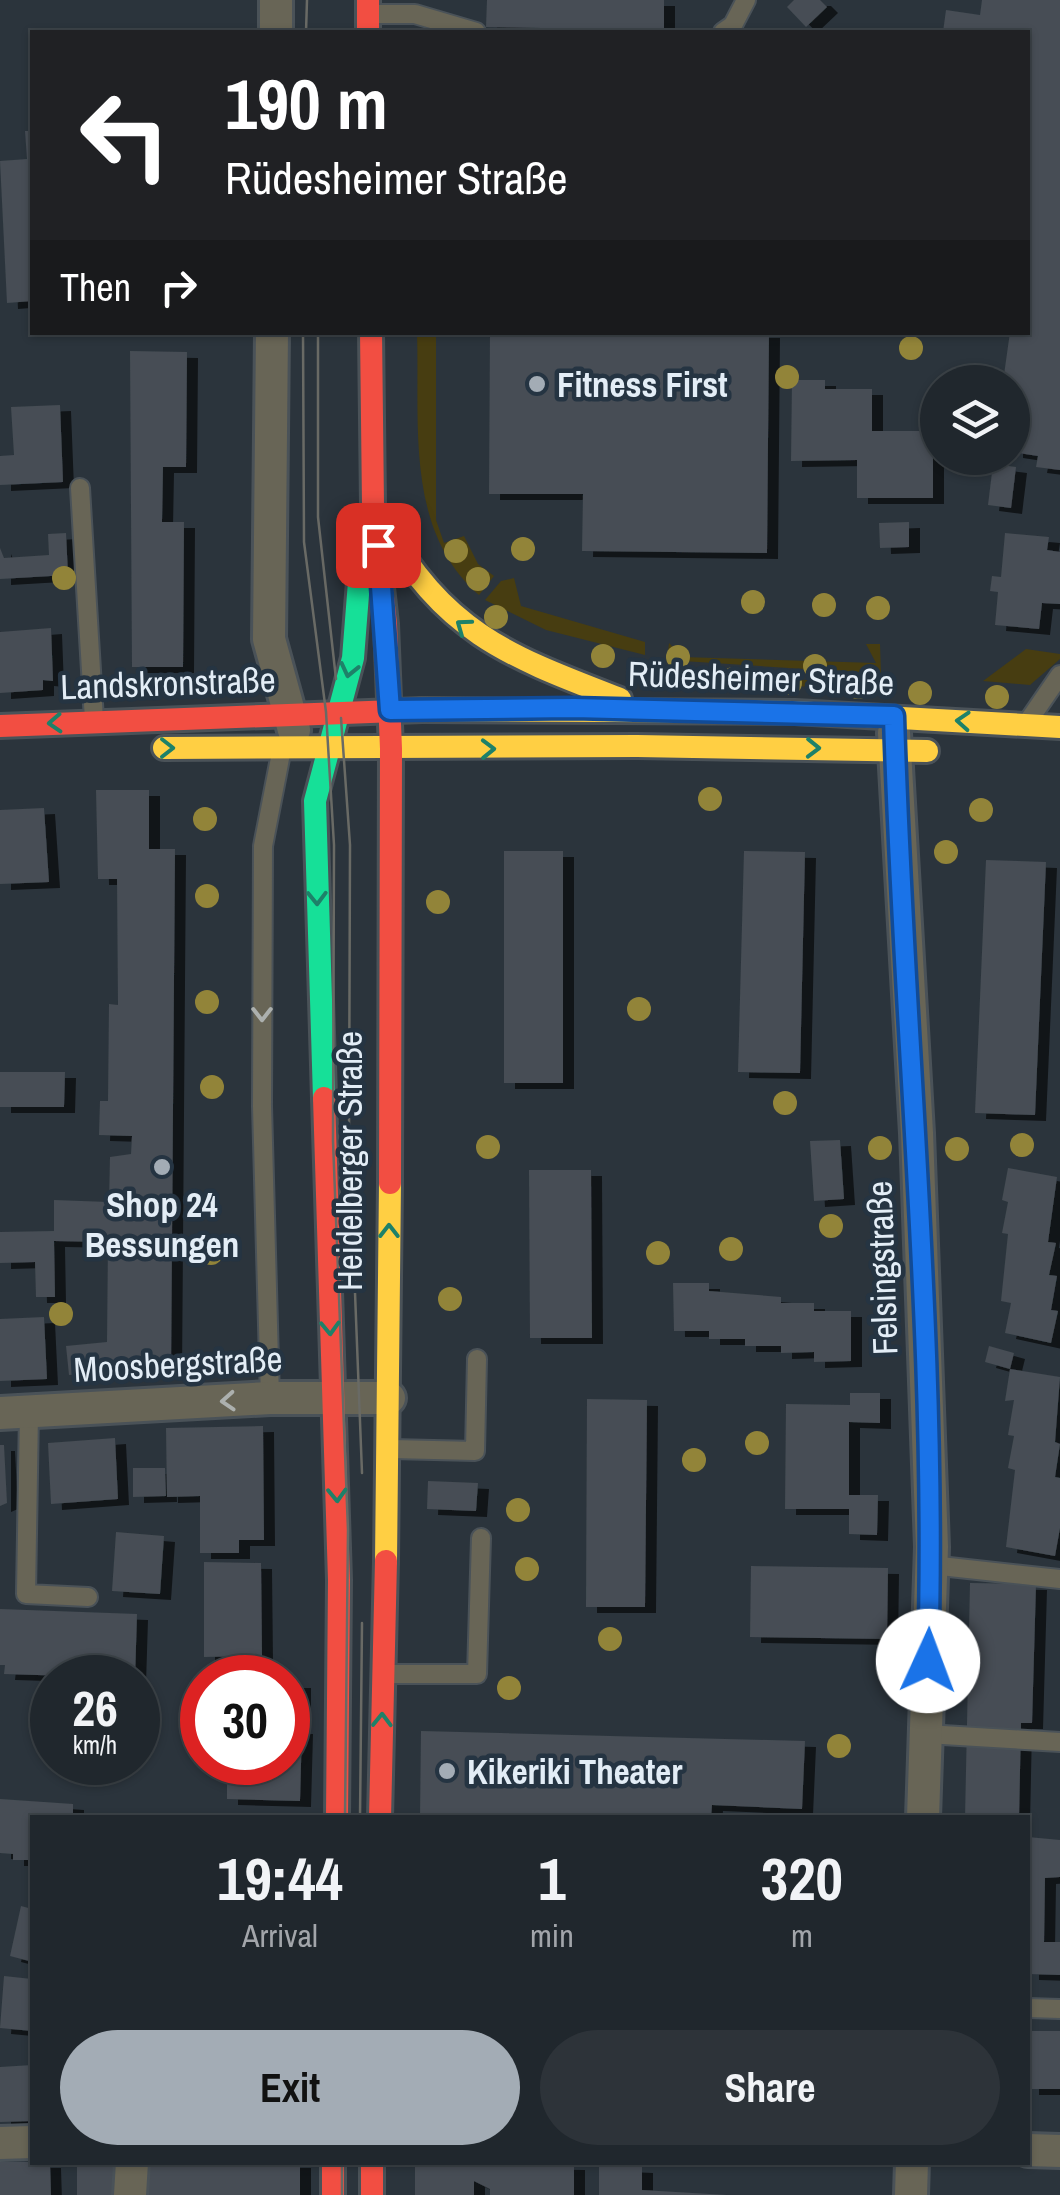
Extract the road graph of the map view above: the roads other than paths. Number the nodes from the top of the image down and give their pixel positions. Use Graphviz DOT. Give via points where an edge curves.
graph roads {
  1 [pos="276,0"];
  2 [pos="746,0"];
  3 [pos="422,7"];
  4 [pos="368,16"];
  5 [pos="276,30"];
  6 [pos="472,30"];
  7 [pos="727,30"];
  8 [pos="272,335"];
  9 [pos="371,335"];
  10 [pos="80,488"];
  11 [pos="374,505"];
  12 [pos="1060,675"];
  13 [pos="647,709"];
  14 [pos="390,710"];
  15 [pos="340,711"];
  16 [pos="290,713"];
  17 [pos="94,721"];
  18 [pos="1026,724"];
  19 [pos="0,726"];
  20 [pos="1060,727"];
  21 [pos="894,732"];
  22 [pos="150,748"];
  23 [pos="304,748"];
  24 [pos="391,749"];
  25 [pos="950,752"];
  26 [pos="315,801"];
  27 [pos="478,1359"];
  28 [pos="270,1398"];
  29 [pos="361,1398"];
  30 [pos="14,1413"];
  31 [pos="389,1449"];
  32 [pos="482,1538"];
  33 [pos="931,1565"];
  34 [pos="1060,1579"];
  35 [pos="88,1597"];
  36 [pos="383,1674"];
  37 [pos="926,1734"];
  38 [pos="1060,1742"];
  39 [pos="337,1815"];
  40 [pos="380,1815"];
  41 [pos="923,1815"];
  42 [pos="1030,2008"];
  43 [pos="1060,2008"];
  44 [pos="30,2142"];
  45 [pos="0,2143"];
  46 [pos="1030,2150"];
  47 [pos="1060,2151"];
  48 [pos="132,2165"];
  49 [pos="333,2165"];
  50 [pos="372,2165"];
  51 [pos="912,2165"];
  52 [pos="130,2195"];
  53 [pos="333,2195"];
  54 [pos="372,2195"];
  55 [pos="911,2195"];
  1 -- 5 [label="street"];
  2 -- 7 [label="lane"];
  3 -- 4 [label="lane"];
  3 -- 6 [label="lane"];
  8 -- 16 [label="street, Heidelberger Straße" via="269,639"];
  9 -- 11 [label="main road, Heidelberger Straße"];
  10 -- 17 [label="lane"];
  13 -- 11 [label="main road, one-way" via="523,661 457,624 412,574"];
  11 -- 14 [label="main road, Heidelberger Straße"];
  11 -- 15 [label="main road, Heidelberger Straße, one-way"];
  12 -- 18 [label="lane"];
  13 -- 14 [label="main road, Rüdesheimer Straße"];
  13 -- 21 [label="main road, Rüdesheimer Straße"];
  14 -- 15 [label="main road, Rüdesheimer Straße"];
  14 -- 24 [label="main road, Heidelberger Straße"];
  15 -- 16 [label="main road, Landskronstraße"];
  15 -- 23 [label="main road, Heidelberger Straße"];
  16 -- 17 [label="main road, Landskronstraße"];
  16 -- 23 [label="street, Heidelberger Straße"];
  17 -- 19 [label="main road, Landskronstraße, one-way"];
  18 -- 20 [label="main road, Rüdesheimer Straße"];
  18 -- 21 [label="main road, Rüdesheimer Straße, one-way"];
  24 -- 21 [label="main road, Rüdesheimer Straße, one-way"];
  21 -- 25 [label="main road, Rüdesheimer Straße"];
  21 -- 33 [label="street, Felsingstraße" via="917,1133"];
  22 -- 23 [label="main road, Landskronstraße, one-way"];
  23 -- 24 [label="main road, Rüdesheimer Straße"];
  23 -- 26 [label="street, Heidelberger Straße"];
  23 -- 28 [label="lane, one-way" via="264,846"];
  29 -- 24 [label="main road, Heidelberger Straße, one-way"];
  26 -- 29 [label="main road, Heidelberger Straße, one-way"];
  27 -- 31 [label="lane" via="475,1451"];
  28 -- 29 [label="street, Moosbergstraße"];
  28 -- 30 [label="street, Moosbergstraße, one-way"];
  29 -- 31 [label="main road, Heidelberger Straße"];
  29 -- 39 [label="main road, Heidelberger Straße, one-way" via="340,1580"];
  30 -- 35 [label="lane" via="26,1594"];
  31 -- 36 [label="main road, Heidelberger Straße"];
  32 -- 36 [label="lane" via="478,1674"];
  33 -- 34 [label="lane"];
  33 -- 37 [label="street, Felsingstraße"];
  40 -- 36 [label="main road, Heidelberger Straße, one-way"];
  37 -- 38 [label="lane"];
  37 -- 41 [label="street, Felsingstraße"];
  42 -- 43 [label="lane"];
  44 -- 45 [label="street"];
  46 -- 47 [label="street"];
  48 -- 52 [label="street"];
  49 -- 53 [label="main road"];
  50 -- 54 [label="main road"];
  51 -- 55 [label="street"];
}
